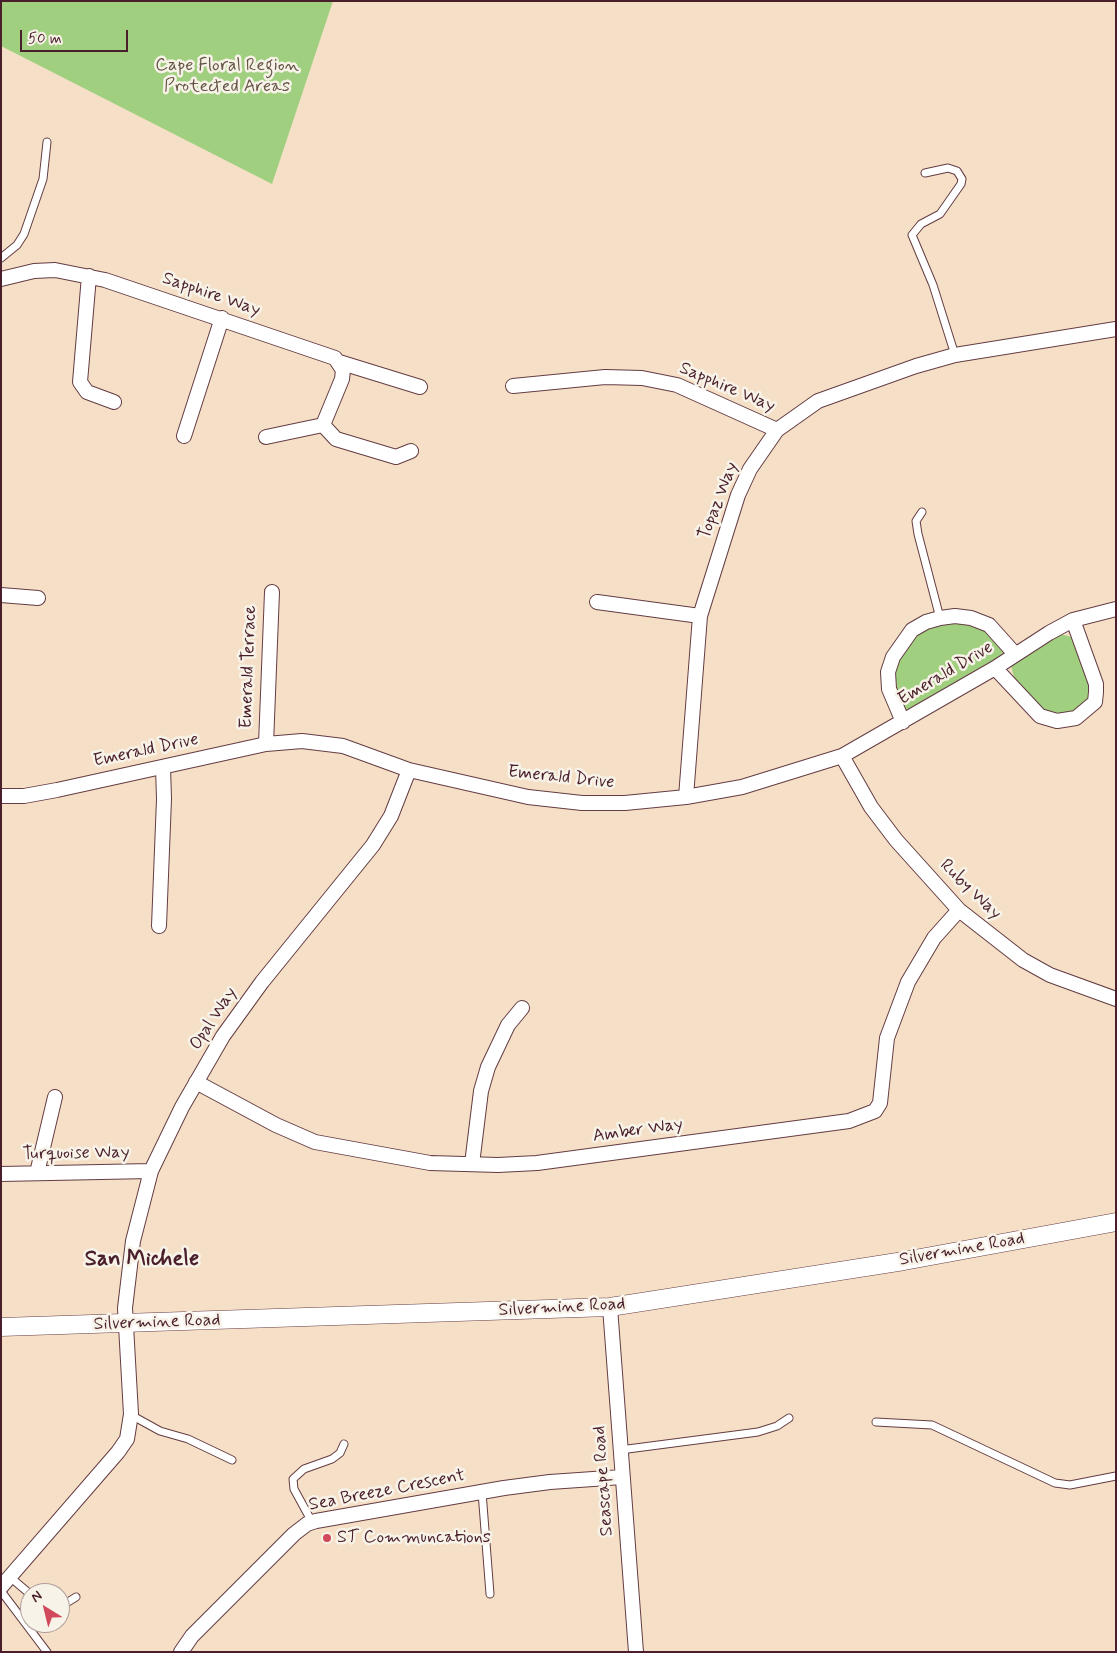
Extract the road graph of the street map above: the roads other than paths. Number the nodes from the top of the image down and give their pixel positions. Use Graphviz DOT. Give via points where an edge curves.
graph roads {
  1 [pos="47,142"];
  2 [pos="925,173"];
  3 [pos="1,258"];
  4 [pos="89,276"];
  5 [pos="1,279"];
  6 [pos="222,318"];
  7 [pos="1116,330"];
  8 [pos="954,355"];
  9 [pos="340,362"];
  10 [pos="513,386"];
  11 [pos="420,387"];
  12 [pos="114,402"];
  13 [pos="323,425"];
  14 [pos="777,430"];
  15 [pos="184,436"];
  16 [pos="266,437"];
  17 [pos="411,451"];
  18 [pos="922,512"];
  19 [pos="272,592"];
  20 [pos="1,594"];
  21 [pos="38,598"];
  22 [pos="597,602"];
  23 [pos="1116,609"];
  24 [pos="700,616"];
  25 [pos="940,618"];
  26 [pos="1073,620"];
  27 [pos="1015,654"];
  28 [pos="995,668"];
  29 [pos="903,722"];
  30 [pos="266,744"];
  31 [pos="842,756"];
  32 [pos="162,767"];
  33 [pos="409,770"];
  34 [pos="1,796"];
  35 [pos="686,797"];
  36 [pos="959,910"];
  37 [pos="159,926"];
  38 [pos="1116,1000"];
  39 [pos="522,1008"];
  40 [pos="196,1082"];
  41 [pos="55,1097"];
  42 [pos="472,1164"];
  43 [pos="151,1171"];
  44 [pos="37,1173"];
  45 [pos="1,1174"];
  46 [pos="1116,1222"];
  47 [pos="610,1307"];
  48 [pos="127,1323"];
  49 [pos="1,1327"];
  50 [pos="131,1414"];
  51 [pos="789,1418"];
  52 [pos="876,1422"];
  53 [pos="344,1444"];
  54 [pos="620,1450"];
  55 [pos="232,1460"];
  56 [pos="1116,1476"];
  57 [pos="622,1477"];
  58 [pos="482,1492"];
  59 [pos="312,1522"];
  60 [pos="6,1582"];
  61 [pos="20,1589"];
  62 [pos="1,1591"];
  63 [pos="490,1594"];
  64 [pos="76,1597"];
  65 [pos="70,1601"];
  66 [pos="47,1652"];
  67 [pos="181,1652"];
  68 [pos="636,1652"];
  1 -- 3 [label="lane" via="43,179 24,234 17,245"];
  2 -- 8 [label="lane" via="948,168 957,171 962,179 940,214 921,224 912,235"];
  4 -- 5 [label="street, Sapphire Way" via="55,270"];
  4 -- 6 [label="street, Sapphire Way"];
  4 -- 12 [label="street" via="80,382 87,392"];
  6 -- 9 [label="street, Sapphire Way"];
  6 -- 15 [label="street"];
  7 -- 8 [label="street, Topaz Way"];
  8 -- 14 [label="street, Topaz Way" via="818,401"];
  9 -- 11 [label="street, Sapphire Way"];
  9 -- 13 [label="street" via="342,379"];
  10 -- 14 [label="street, Sapphire Way" via="605,377 642,378 677,385"];
  13 -- 16 [label="street"];
  13 -- 17 [label="street" via="336,439 396,457"];
  14 -- 24 [label="street, Topaz Way" via="750,469 738,495"];
  18 -- 25 [label="lane" via="916,521 918,534"];
  19 -- 30 [label="street, Emerald Terrace"];
  20 -- 21 [label="street"];
  22 -- 24 [label="street"];
  23 -- 26 [label="street, Emerald Drive"];
  24 -- 35 [label="street, Topaz Way"];
  25 -- 27 [label="street" via="955,616 983,621"];
  25 -- 29 [label="street" via="912,630 893,656 888,672 889,689"];
  26 -- 27 [label="street, Emerald Drive"];
  26 -- 28 [label="street" via="1096,684 1095,702 1076,718 1057,721 1040,716"];
  27 -- 28 [label="street, Emerald Drive"];
  28 -- 29 [label="street, Emerald Drive"];
  29 -- 31 [label="street, Emerald Drive"];
  30 -- 32 [label="street, Emerald Drive"];
  30 -- 33 [label="street, Emerald Drive" via="302,740 322,742 343,746"];
  31 -- 35 [label="street, Emerald Drive" via="742,787"];
  31 -- 36 [label="street, Ruby Way" via="871,807 896,840"];
  32 -- 34 [label="street, Emerald Drive" via="40,793"];
  32 -- 37 [label="street" via="164,799"];
  33 -- 35 [label="street, Emerald Drive" via="528,797 573,802 625,803"];
  33 -- 40 [label="street, Opal Way" via="391,816 373,845 262,982 223,1036"];
  36 -- 38 [label="street, Ruby Way" via="1023,960 1050,975"];
  36 -- 42 [label="street, Amber Way" via="934,938 908,982 886,1038 882,1093 875,1111 849,1121 537,1163"];
  39 -- 42 [label="street" via="508,1025 488,1067 481,1091"];
  40 -- 42 [label="street, Amber Way" via="314,1142 430,1162"];
  40 -- 43 [label="street, Opal Way"];
  41 -- 44 [label="street"];
  43 -- 44 [label="street, Turquoise Way"];
  43 -- 48 [label="street, Opal Way" via="127,1278"];
  44 -- 45 [label="street, Turquoise Way"];
  46 -- 47 [label="street, Silvermine Road" via="904,1261"];
  47 -- 48 [label="street, Silvermine Road"];
  47 -- 54 [label="street, Seascape Road"];
  48 -- 49 [label="street, Silvermine Road"];
  48 -- 50 [label="street, Opal Way"];
  50 -- 55 [label="lane" via="160,1431 188,1439"];
  50 -- 60 [label="street, Opal Way" via="127,1439 118,1452"];
  51 -- 54 [label="lane" via="778,1426 758,1432"];
  52 -- 56 [label="lane" via="932,1425 1054,1483 1070,1485"];
  53 -- 59 [label="lane" via="332,1459 304,1469 293,1479 294,1489"];
  54 -- 57 [label="street, Seascape Road"];
  57 -- 58 [label="street, Sea Breeze Crescent" via="550,1482"];
  57 -- 68 [label="street, Seascape Road"];
  58 -- 59 [label="street, Sea Breeze Crescent"];
  58 -- 63 [label="lane"];
  59 -- 67 [label="street, Sea Breeze Crescent" via="294,1534 192,1636"];
  60 -- 61 [label="lane"];
  62 -- 66 [label="lane"];
  64 -- 65 [label="lane"];
}
